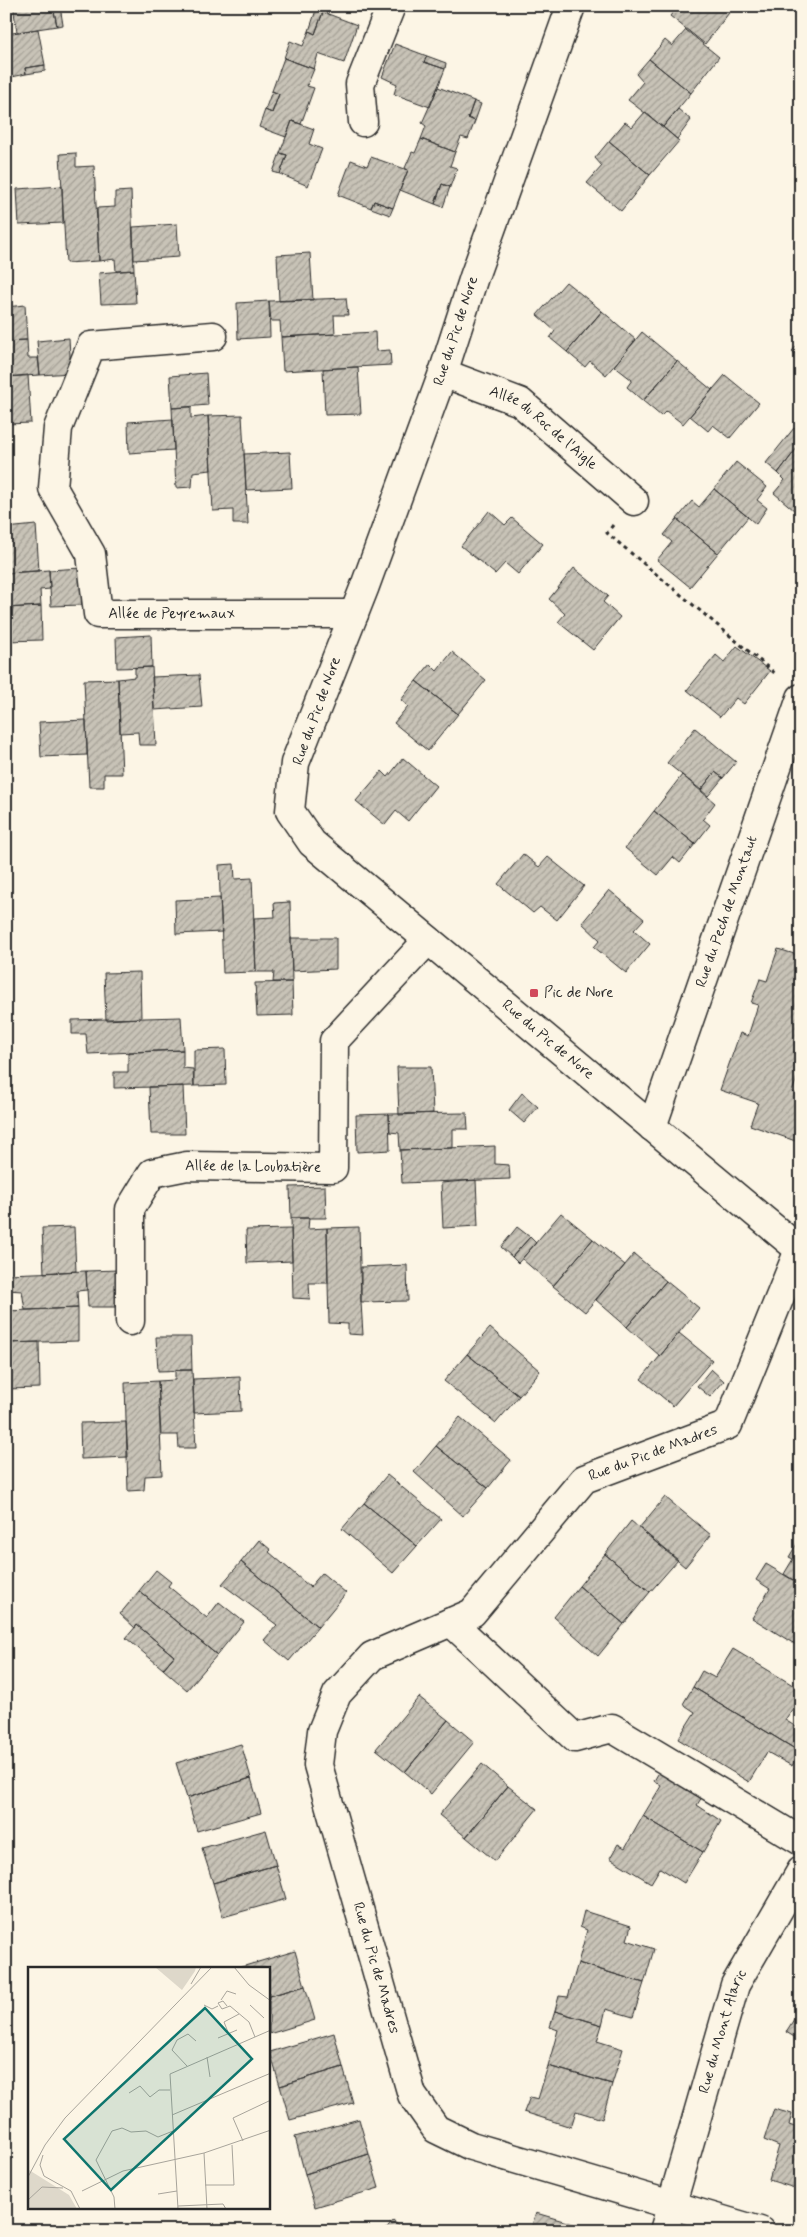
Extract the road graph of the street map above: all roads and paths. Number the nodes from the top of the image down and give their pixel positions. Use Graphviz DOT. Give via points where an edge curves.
graph roads {
  1 [pos="391,6"];
  2 [pos="571,6"];
  3 [pos="363,122"];
  4 [pos="213,336"];
  5 [pos="443,373"];
  6 [pos="634,501"];
  7 [pos="354,614"];
  8 [pos="778,676"];
  9 [pos="801,698"];
  10 [pos="428,940"];
  11 [pos="652,1126"];
  12 [pos="800,1250"];
  13 [pos="130,1321"];
  14 [pos="451,1622"];
  15 [pos="801,1841"];
  16 [pos="801,1871"];
  17 [pos="672,2205"];
  18 [pos="664,2231"];
  19 [pos="760,2231"];
  1 -- 3 [label="street" via="360,84"];
  2 -- 5 [label="street, Rue du Pic de Nore"];
  4 -- 7 [label="street, Allée de Peyremaux" via="91,346 58,428 53,488 90,554 98,614"];
  5 -- 6 [label="street, Allée du Roc de l'Aigle" via="520,402"];
  5 -- 7 [label="street, Rue du Pic de Nore"];
  6 -- 8 [label="path" via="607,532"];
  7 -- 10 [label="street, Rue du Pic de Nore" via="295,763 290,811 312,843"];
  9 -- 11 [label="street, Rue du Pech de Montaut"];
  10 -- 11 [label="street, Rue du Pic de Nore"];
  10 -- 13 [label="street, Allée de la Loubatière" via="334,1041 333,1168 187,1166 152,1173 130,1209"];
  11 -- 12 [label="street, Rue du Pic de Nore"];
  12 -- 14 [label="street, Rue du Pic de Madres" via="728,1425 584,1479 472,1613"];
  14 -- 15 [label="street" via="575,1738 612,1728"];
  14 -- 17 [label="street, Rue du Pic de Madres" via="372,1656 337,1694 322,1730 318,1765 412,2095 436,2129 471,2146"];
  16 -- 17 [label="street, Rue du Mont Alaric" via="735,1985"];
  17 -- 18 [label="street, Rue du Mont Alaric"];
  17 -- 19 [label="street, Rue du Pic de Madres"];
}
